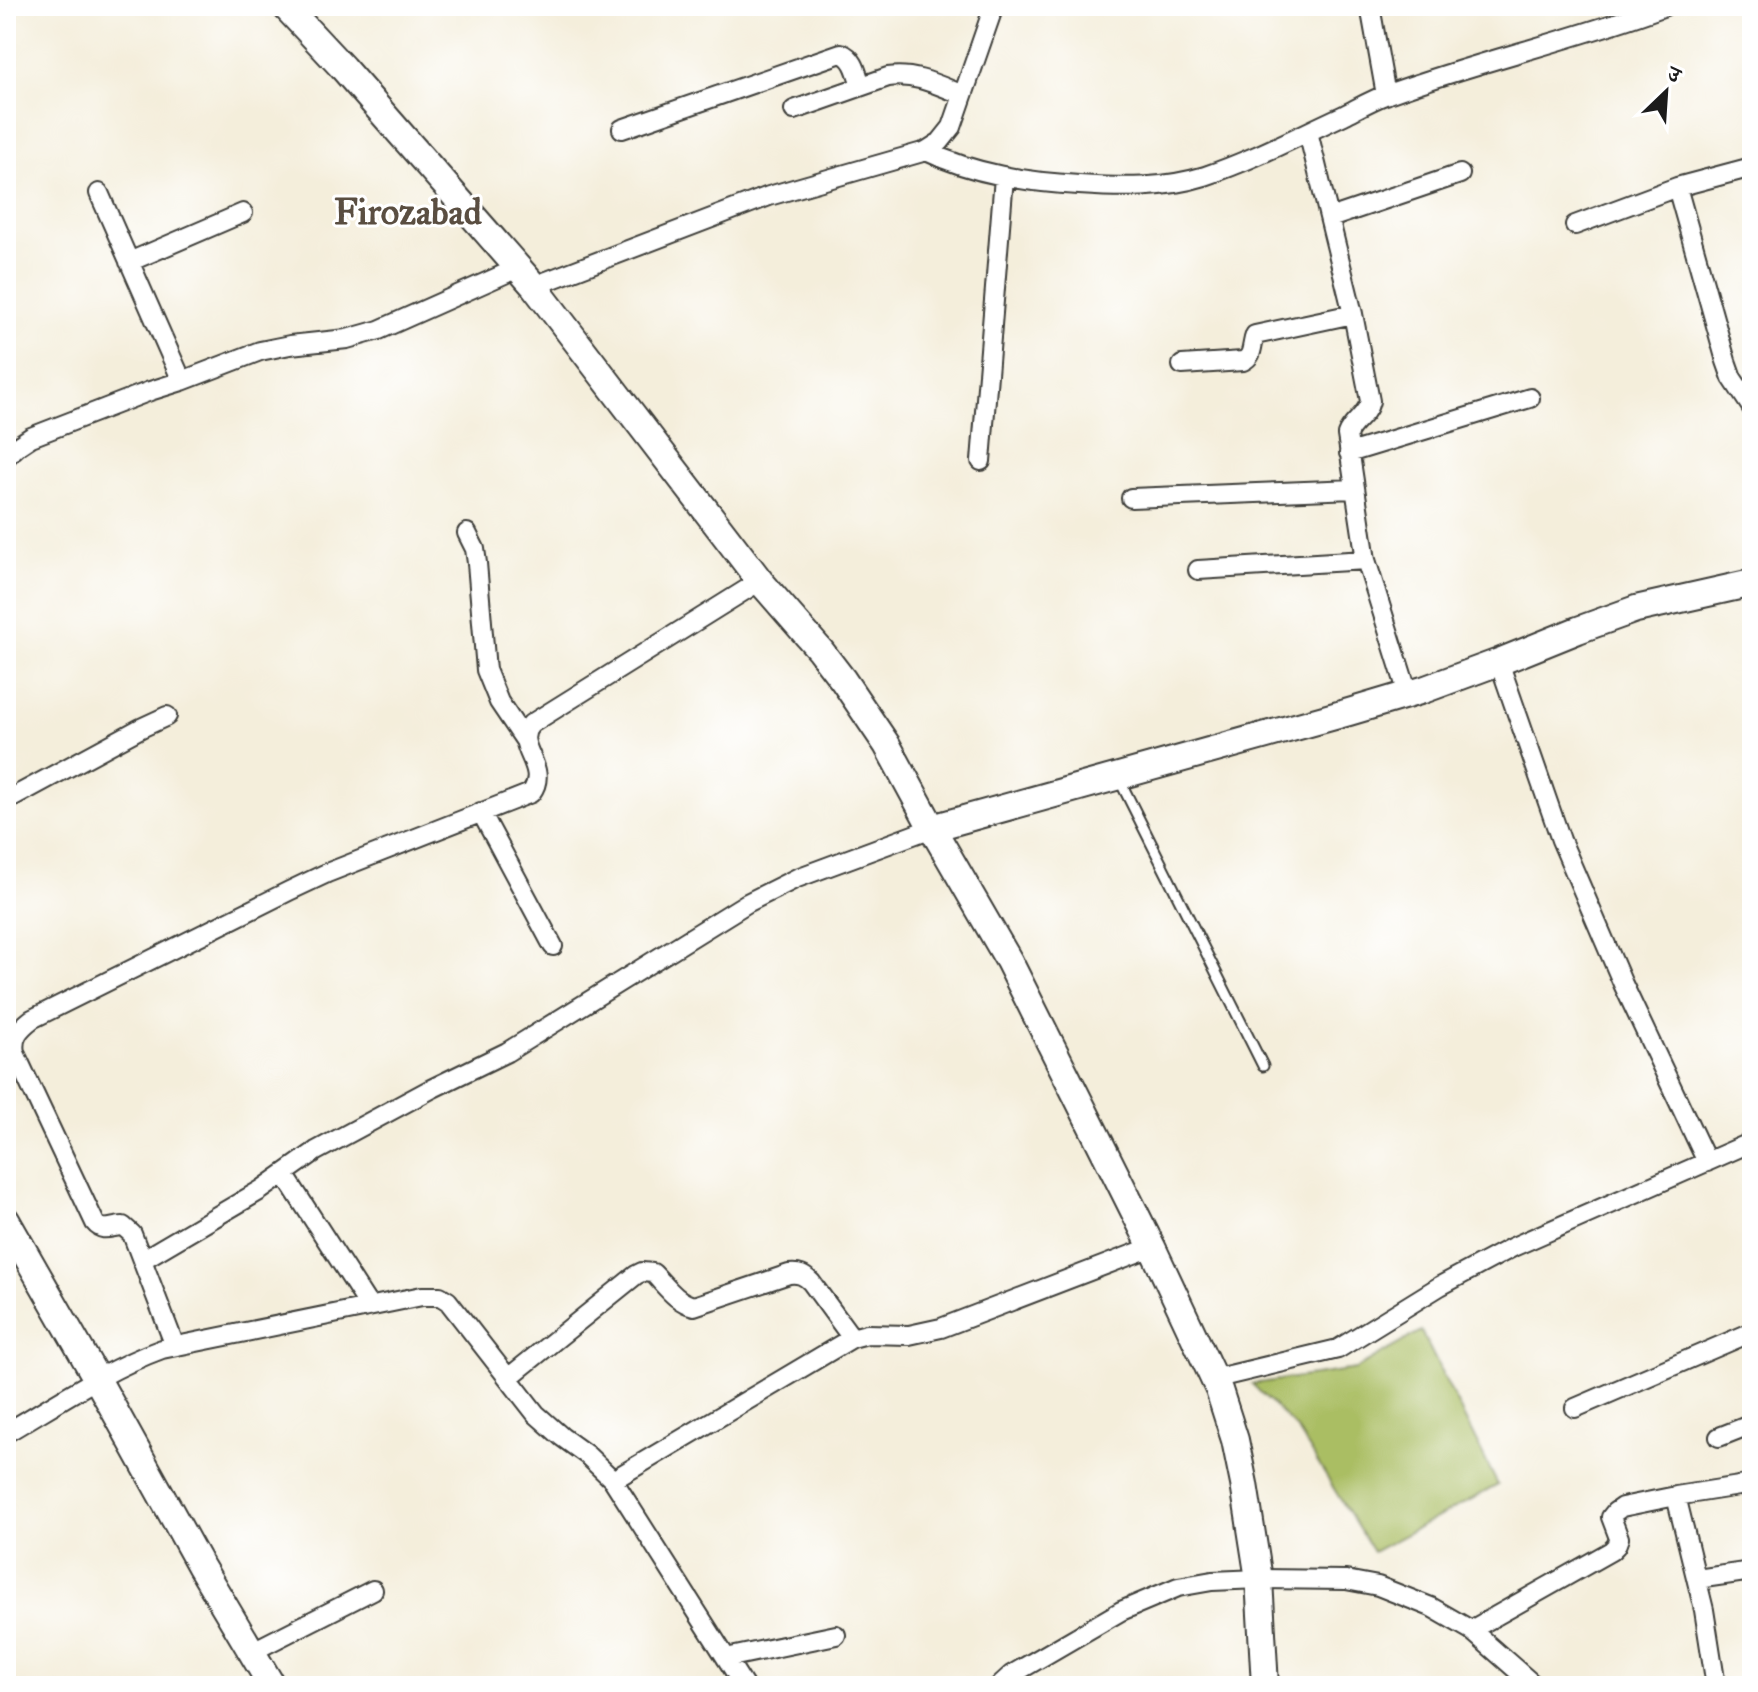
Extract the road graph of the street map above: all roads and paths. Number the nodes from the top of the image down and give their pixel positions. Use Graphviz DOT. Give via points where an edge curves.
graph roads {
  1 [pos="285,6"];
  2 [pos="994,6"];
  3 [pos="1370,6"];
  4 [pos="1665,6"];
  5 [pos="861,86"];
  6 [pos="963,95"];
  7 [pos="1386,95"];
  8 [pos="794,110"];
  9 [pos="622,129"];
  10 [pos="1308,132"];
  11 [pos="926,151"];
  12 [pos="1752,167"];
  13 [pos="1460,174"];
  14 [pos="1004,177"];
  15 [pos="1677,187"];
  16 [pos="99,193"];
  17 [pos="243,213"];
  18 [pos="1330,218"];
  19 [pos="1575,225"];
  20 [pos="129,262"];
  21 [pos="526,277"];
  22 [pos="1353,314"];
  23 [pos="1182,365"];
  24 [pos="182,381"];
  25 [pos="1530,398"];
  26 [pos="1751,405"];
  27 [pos="1349,453"];
  28 [pos="6,457"];
  29 [pos="981,461"];
  30 [pos="1354,489"];
  31 [pos="1131,498"];
  32 [pos="467,533"];
  33 [pos="1366,560"];
  34 [pos="1198,570"];
  35 [pos="760,581"];
  36 [pos="1752,583"];
  37 [pos="1499,662"];
  38 [pos="1408,694"];
  39 [pos="167,716"];
  40 [pos="524,739"];
  41 [pos="1118,776"];
  42 [pos="6,801"];
  43 [pos="481,812"];
  44 [pos="932,828"];
  45 [pos="553,946"];
  46 [pos="1263,1066"];
  47 [pos="1752,1142"];
  48 [pos="1707,1162"];
  49 [pos="284,1174"];
  50 [pos="6,1220"];
  51 [pos="1152,1247"];
  52 [pos="142,1260"];
  53 [pos="369,1306"];
  54 [pos="1752,1332"];
  55 [pos="852,1338"];
  56 [pos="175,1346"];
  57 [pos="508,1378"];
  58 [pos="97,1379"];
  59 [pos="1213,1379"];
  60 [pos="1575,1408"];
  61 [pos="1752,1424"];
  62 [pos="6,1433"];
  63 [pos="1719,1437"];
  64 [pos="613,1480"];
  65 [pos="1752,1484"];
  66 [pos="1676,1496"];
  67 [pos="1752,1571"];
  68 [pos="1259,1579"];
  69 [pos="1697,1579"];
  70 [pos="373,1590"];
  71 [pos="1471,1630"];
  72 [pos="836,1635"];
  73 [pos="251,1652"];
  74 [pos="726,1658"];
  75 [pos="272,1686"];
  76 [pos="744,1686"];
  77 [pos="999,1686"];
  78 [pos="1265,1686"];
  79 [pos="1535,1686"];
  80 [pos="1716,1686"];
  1 -- 21 [label="street"];
  2 -- 6 [label="street"];
  3 -- 7 [label="street"];
  4 -- 7 [label="street"];
  5 -- 6 [label="street" via="912,76"];
  5 -- 8 [label="street"];
  5 -- 9 [label="street" via="852,62 841,53"];
  6 -- 11 [label="street" via="947,136"];
  7 -- 10 [label="street"];
  10 -- 14 [label="street" via="1206,175 1152,187"];
  10 -- 18 [label="street"];
  11 -- 14 [label="street"];
  11 -- 21 [label="street" via="769,196"];
  12 -- 15 [label="street"];
  13 -- 18 [label="street"];
  14 -- 29 [label="street"];
  15 -- 19 [label="street"];
  15 -- 26 [label="street" via="1726,361"];
  16 -- 20 [label="street"];
  17 -- 20 [label="street"];
  18 -- 22 [label="street"];
  20 -- 24 [label="street"];
  21 -- 24 [label="street" via="379,330 260,351"];
  21 -- 35 [label="street"];
  22 -- 23 [label="street" via="1255,335 1243,361"];
  22 -- 27 [label="street" via="1370,401 1347,435"];
  24 -- 28 [label="street" via="31,437"];
  25 -- 27 [label="street"];
  27 -- 30 [label="street"];
  30 -- 31 [label="street"];
  30 -- 33 [label="street"];
  32 -- 40 [label="street" via="477,563 486,670 499,702"];
  33 -- 34 [label="street"];
  33 -- 38 [label="street"];
  35 -- 40 [label="street" via="531,724"];
  35 -- 44 [label="street" via="864,709"];
  36 -- 37 [label="street" via="1636,609"];
  37 -- 38 [label="street"];
  37 -- 48 [label="street" via="1566,853"];
  38 -- 41 [label="street"];
  39 -- 42 [label="street"];
  40 -- 43 [label="street" via="537,770 536,786 531,793"];
  41 -- 44 [label="street"];
  41 -- 46 [label="lane"];
  43 -- 45 [label="street"];
  43 -- 52 [label="street" via="255,906 32,1019 16,1034 15,1053 95,1223 104,1229 128,1229"];
  44 -- 49 [label="street" via="797,878 747,903 507,1052 316,1151"];
  44 -- 51 [label="street" via="1009,961"];
  47 -- 48 [label="street"];
  48 -- 59 [label="street" via="1478,1264 1338,1349"];
  49 -- 52 [label="street"];
  49 -- 53 [label="street"];
  50 -- 58 [label="street"];
  51 -- 55 [label="street" via="941,1328"];
  51 -- 59 [label="street"];
  52 -- 56 [label="street"];
  53 -- 56 [label="street"];
  53 -- 57 [label="street" via="440,1296"];
  54 -- 60 [label="street"];
  55 -- 57 [label="street" via="811,1282 797,1273 694,1306 678,1299 653,1273 642,1272"];
  55 -- 64 [label="street"];
  56 -- 58 [label="street"];
  57 -- 64 [label="street" via="536,1414"];
  58 -- 62 [label="street"];
  58 -- 73 [label="street"];
  59 -- 68 [label="street" via="1235,1440"];
  61 -- 63 [label="street"];
  64 -- 74 [label="street"];
  65 -- 66 [label="street"];
  66 -- 69 [label="street"];
  66 -- 71 [label="street" via="1622,1507 1611,1517 1619,1538 1611,1551"];
  67 -- 69 [label="street"];
  68 -- 71 [label="street" via="1346,1580 1378,1586"];
  68 -- 77 [label="street" via="1212,1581 1163,1593 1107,1619"];
  68 -- 78 [label="street"];
  69 -- 80 [label="street"];
  70 -- 73 [label="street"];
  71 -- 79 [label="street"];
  72 -- 74 [label="street"];
  73 -- 75 [label="street"];
  74 -- 76 [label="street"];
}
